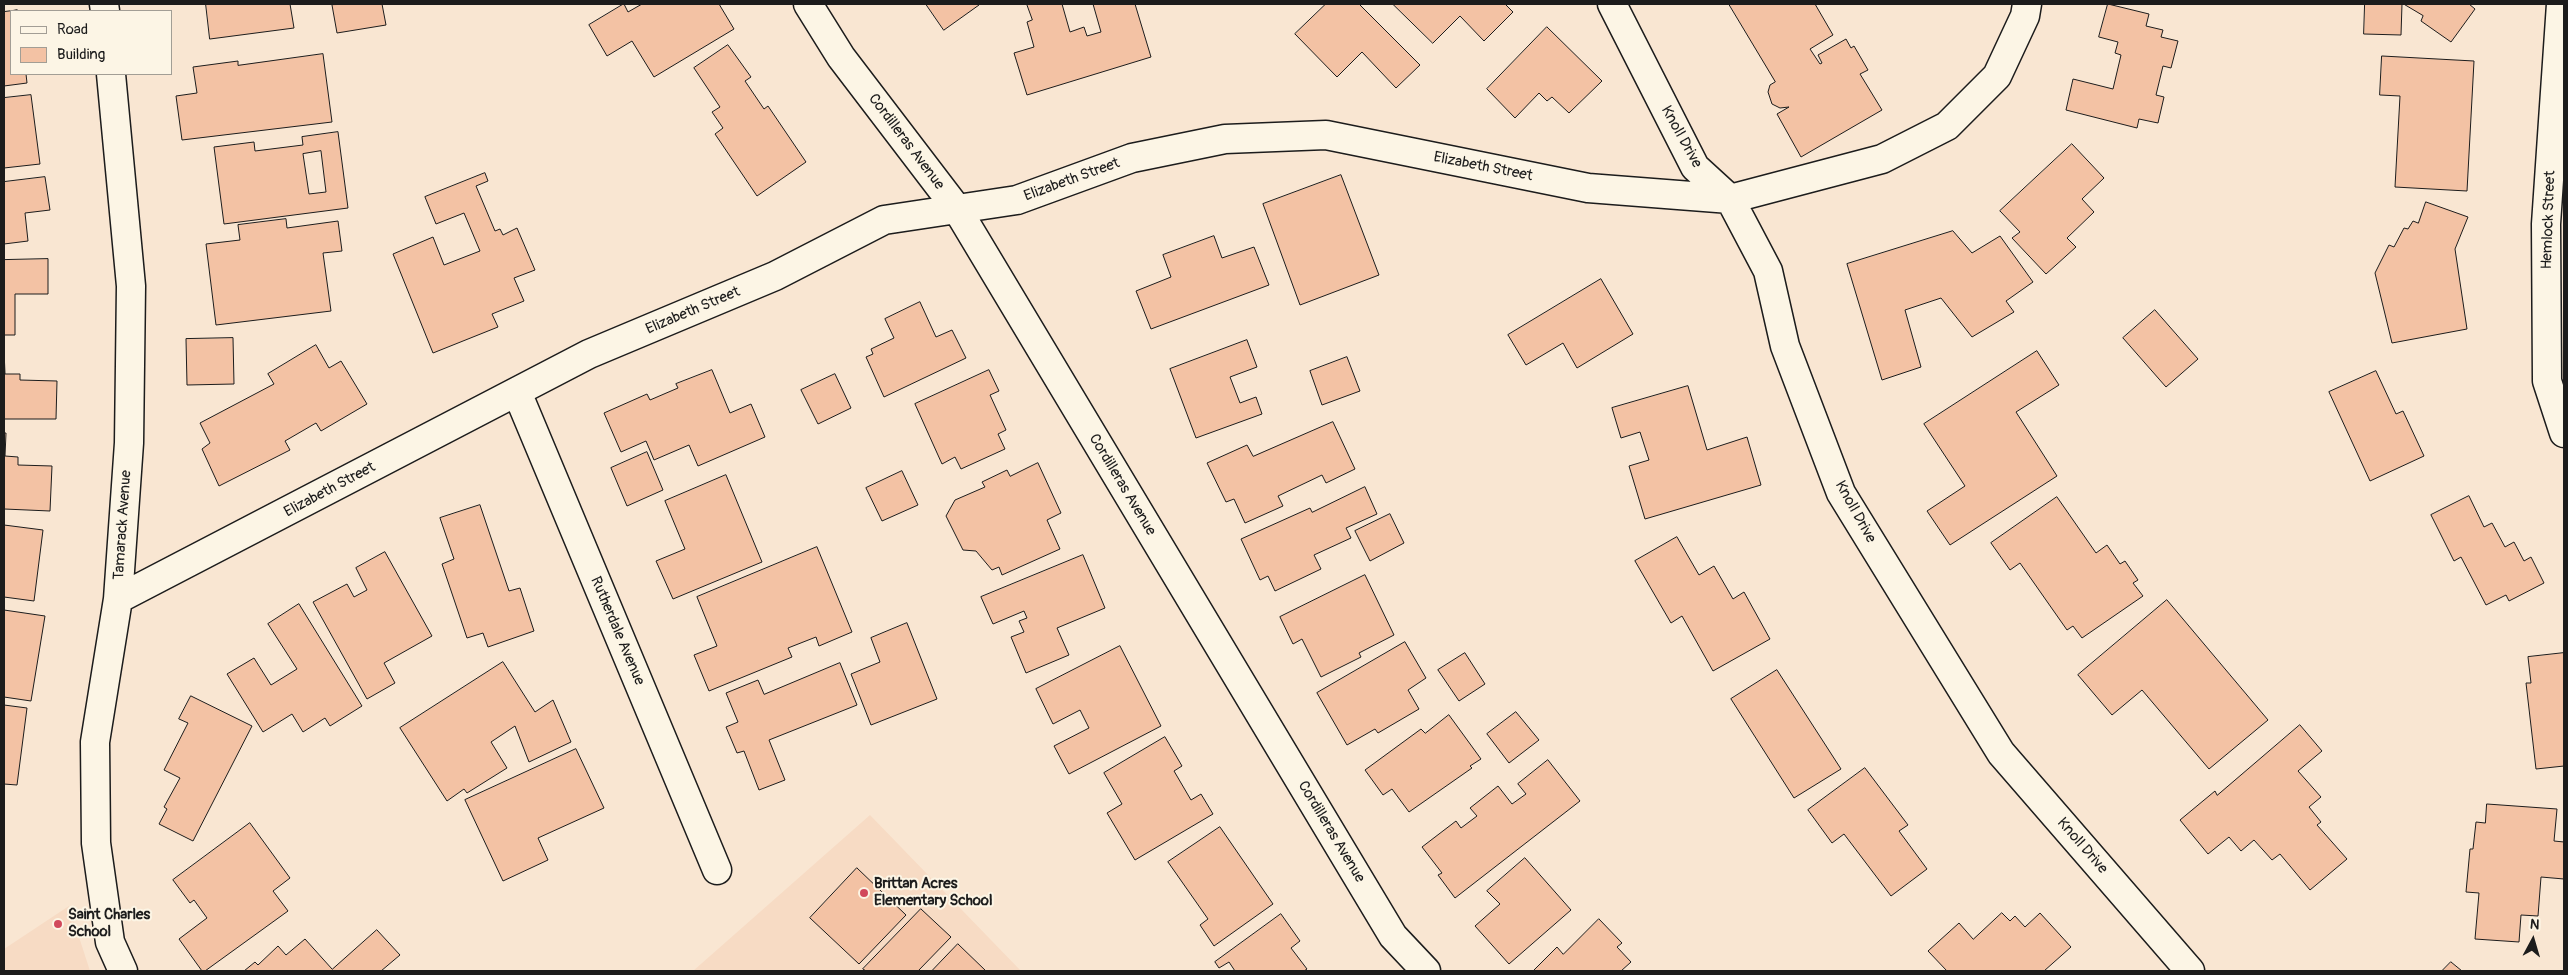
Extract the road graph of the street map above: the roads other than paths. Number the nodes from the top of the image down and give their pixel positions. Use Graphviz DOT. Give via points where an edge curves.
graph roads {
  1 [pos="808,4"];
  2 [pos="1612,4"];
  3 [pos="2027,4"];
  4 [pos="2561,4"];
  5 [pos="111,75"];
  6 [pos="1730,199"];
  7 [pos="957,209"];
  8 [pos="517,392"];
  9 [pos="2564,433"];
  10 [pos="118,599"];
  11 [pos="717,870"];
  12 [pos="123,971"];
  13 [pos="1426,971"];
  14 [pos="2190,971"];
  1 -- 7 [label="street, Cordilleras Avenue" via="842,57"];
  2 -- 6 [label="street, Knoll Drive" via="1695,167"];
  3 -- 6 [label="street, Elizabeth Street" via="2025,16 1997,76 1947,126 1882,160"];
  4 -- 9 [label="street, Hemlock Street" via="2546,224 2547,382"];
  5 -- 10 [label="street, Tamarack Avenue" via="130,286 128,442"];
  6 -- 7 [label="street, Elizabeth Street" via="1588,188 1326,135 1225,139 1132,158 1017,200"];
  6 -- 14 [label="street, Knoll Drive" via="1768,271 1786,346 1841,493 2001,752"];
  7 -- 8 [label="street, Elizabeth Street" via="884,220 775,276 589,354"];
  7 -- 13 [label="street, Cordilleras Avenue" via="1394,936"];
  8 -- 10 [label="street, Elizabeth Street"];
  8 -- 11 [label="street, Rutherdale Avenue"];
  10 -- 12 [label="street, Tamarack Avenue" via="95,742 96,843 110,942"];
}
